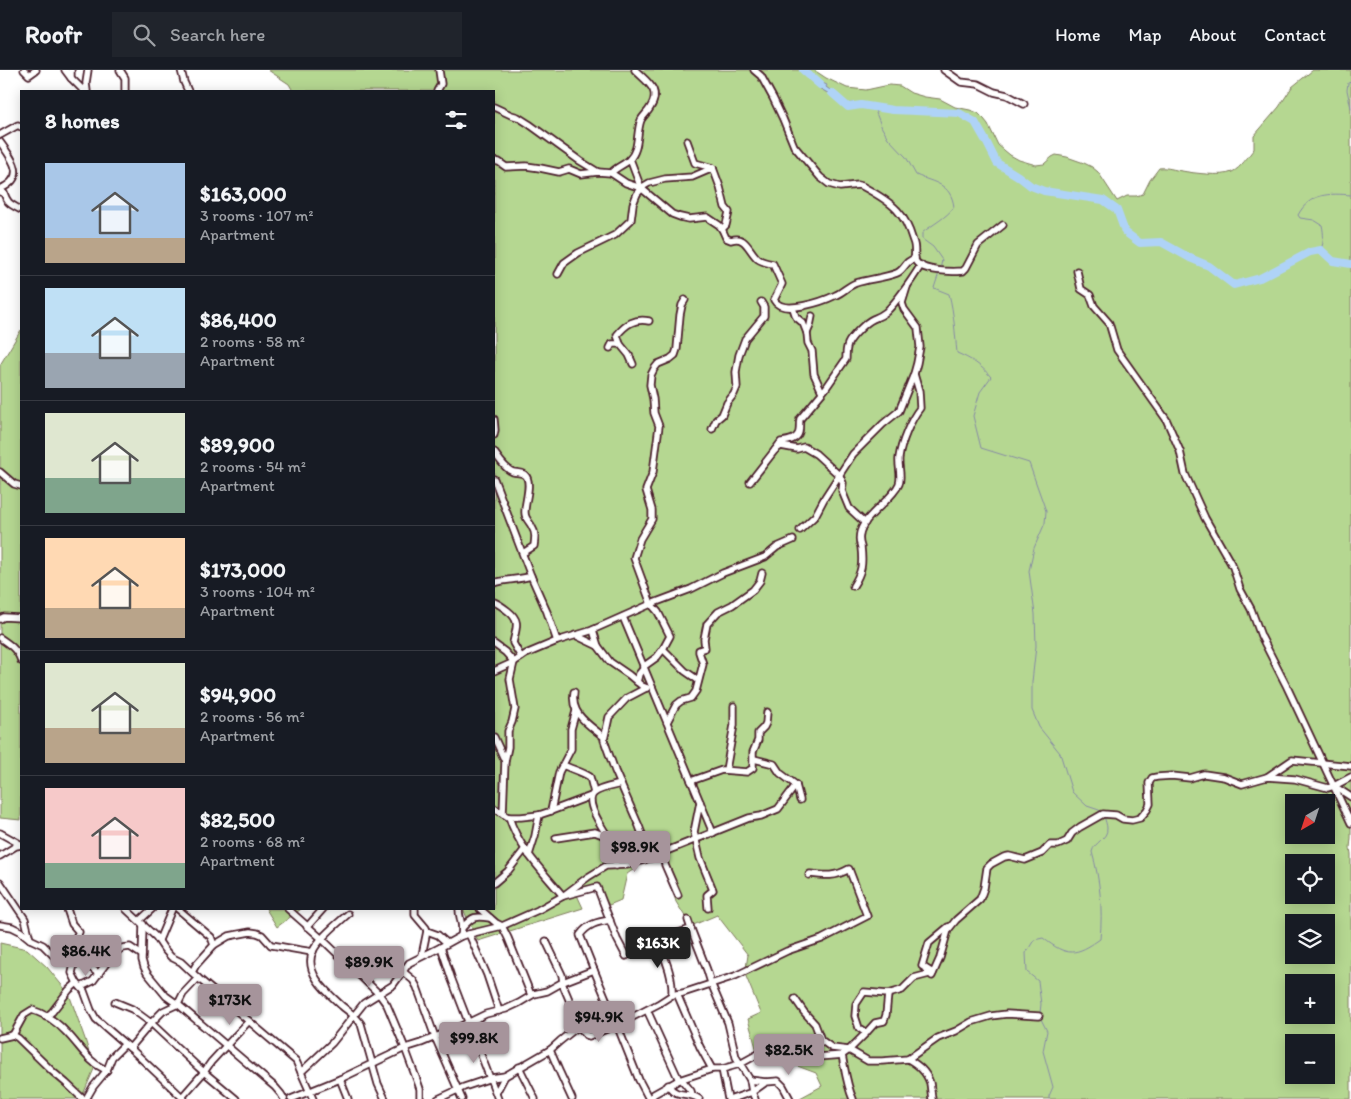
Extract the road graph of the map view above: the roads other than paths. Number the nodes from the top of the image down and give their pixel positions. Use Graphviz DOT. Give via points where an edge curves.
graph roads {
  1 [pos="24,70"];
  2 [pos="36,70"];
  3 [pos="65,70"];
  4 [pos="71,70"];
  5 [pos="88,70"];
  6 [pos="120,70"];
  7 [pos="180,70"];
  8 [pos="439,70"];
  9 [pos="635,70"];
  10 [pos="754,70"];
  11 [pos="944,70"];
  12 [pos="71,78"];
  13 [pos="84,90"];
  14 [pos="85,90"];
  15 [pos="125,90"];
  16 [pos="188,90"];
  17 [pos="438,90"];
  18 [pos="1024,104"];
  19 [pos="495,107"];
  20 [pos="20,127"];
  21 [pos="0,135"];
  22 [pos="687,141"];
  23 [pos="0,142"];
  24 [pos="630,159"];
  25 [pos="495,161"];
  26 [pos="713,168"];
  27 [pos="598,172"];
  28 [pos="610,173"];
  29 [pos="641,188"];
  30 [pos="0,190"];
  31 [pos="20,210"];
  32 [pos="1003,226"];
  33 [pos="722,229"];
  34 [pos="915,258"];
  35 [pos="921,265"];
  36 [pos="1077,271"];
  37 [pos="558,274"];
  38 [pos="907,287"];
  39 [pos="685,300"];
  40 [pos="762,302"];
  41 [pos="793,308"];
  42 [pos="812,316"];
  43 [pos="649,321"];
  44 [pos="807,333"];
  45 [pos="620,344"];
  46 [pos="610,348"];
  47 [pos="632,364"];
  48 [pos="914,374"];
  49 [pos="822,392"];
  50 [pos="712,429"];
  51 [pos="774,450"];
  52 [pos="495,453"];
  53 [pos="0,472"];
  54 [pos="840,476"];
  55 [pos="495,482"];
  56 [pos="750,482"];
  57 [pos="20,486"];
  58 [pos="865,523"];
  59 [pos="800,530"];
  60 [pos="793,540"];
  61 [pos="523,552"];
  62 [pos="762,573"];
  63 [pos="531,576"];
  64 [pos="495,583"];
  65 [pos="853,586"];
  66 [pos="495,603"];
  67 [pos="650,604"];
  68 [pos="623,617"];
  69 [pos="20,618"];
  70 [pos="0,619"];
  71 [pos="593,630"];
  72 [pos="575,636"];
  73 [pos="0,638"];
  74 [pos="556,641"];
  75 [pos="495,645"];
  76 [pos="598,646"];
  77 [pos="663,649"];
  78 [pos="521,657"];
  79 [pos="20,658"];
  80 [pos="514,662"];
  81 [pos="643,667"];
  82 [pos="495,671"];
  83 [pos="698,680"];
  84 [pos="637,682"];
  85 [pos="646,688"];
  86 [pos="654,690"];
  87 [pos="574,692"];
  88 [pos="734,706"];
  89 [pos="576,711"];
  90 [pos="766,712"];
  91 [pos="667,722"];
  92 [pos="604,737"];
  93 [pos="495,739"];
  94 [pos="754,759"];
  95 [pos="505,762"];
  96 [pos="1322,762"];
  97 [pos="563,765"];
  98 [pos="1351,766"];
  99 [pos="726,770"];
  100 [pos="1267,777"];
  101 [pos="1351,777"];
  102 [pos="691,781"];
  103 [pos="621,784"];
  104 [pos="796,785"];
  105 [pos="1334,786"];
  106 [pos="593,795"];
  107 [pos="1351,797"];
  108 [pos="800,800"];
  109 [pos="700,802"];
  110 [pos="495,809"];
  111 [pos="551,812"];
  112 [pos="539,815"];
  113 [pos="506,816"];
  114 [pos="1351,823"];
  115 [pos="0,832"];
  116 [pos="713,834"];
  117 [pos="608,837"];
  118 [pos="556,838"];
  119 [pos="696,840"];
  120 [pos="20,843"];
  121 [pos="20,844"];
  122 [pos="525,849"];
  123 [pos="663,853"];
  124 [pos="530,855"];
  125 [pos="0,856"];
  126 [pos="651,858"];
  127 [pos="616,866"];
  128 [pos="808,875"];
  129 [pos="0,882"];
  130 [pos="495,882"];
  131 [pos="678,895"];
  132 [pos="562,896"];
  133 [pos="20,904"];
  134 [pos="972,906"];
  135 [pos="708,908"];
  136 [pos="17,909"];
  137 [pos="67,910"];
  138 [pos="127,910"];
  139 [pos="151,910"];
  140 [pos="172,910"];
  141 [pos="179,910"];
  142 [pos="289,910"];
  143 [pos="321,910"];
  144 [pos="415,910"];
  145 [pos="459,910"];
  146 [pos="481,910"];
  147 [pos="348,914"];
  148 [pos="490,918"];
  149 [pos="610,920"];
  150 [pos="688,920"];
  151 [pos="141,922"];
  152 [pos="0,925"];
  153 [pos="502,926"];
  154 [pos="307,927"];
  155 [pos="463,927"];
  156 [pos="691,929"];
  157 [pos="427,931"];
  158 [pos="470,934"];
  159 [pos="462,936"];
  160 [pos="30,939"];
  161 [pos="322,939"];
  162 [pos="159,940"];
  163 [pos="546,941"];
  164 [pos="658,941"];
  165 [pos="447,943"];
  166 [pos="214,944"];
  167 [pos="441,947"];
  168 [pos="312,952"];
  169 [pos="142,955"];
  170 [pos="422,955"];
  171 [pos="74,958"];
  172 [pos="594,970"];
  173 [pos="402,971"];
  174 [pos="192,972"];
  175 [pos="99,974"];
  176 [pos="933,975"];
  177 [pos="198,978"];
  178 [pos="562,982"];
  179 [pos="711,983"];
  180 [pos="79,985"];
  181 [pos="379,994"];
  182 [pos="675,994"];
  183 [pos="888,994"];
  184 [pos="532,995"];
  185 [pos="795,999"];
  186 [pos="115,1002"];
  187 [pos="178,1004"];
  188 [pos="647,1010"];
  189 [pos="499,1011"];
  190 [pos="356,1016"];
  191 [pos="1038,1016"];
  192 [pos="46,1017"];
  193 [pos="249,1021"];
  194 [pos="469,1023"];
  195 [pos="151,1024"];
  196 [pos="580,1025"];
  197 [pos="617,1025"];
  198 [pos="866,1033"];
  199 [pos="12,1035"];
  200 [pos="435,1037"];
  201 [pos="0,1038"];
  202 [pos="821,1040"];
  203 [pos="227,1045"];
  204 [pos="127,1046"];
  205 [pos="405,1048"];
  206 [pos="550,1050"];
  207 [pos="849,1050"];
  208 [pos="807,1056"];
  209 [pos="842,1056"];
  210 [pos="908,1059"];
  211 [pos="372,1063"];
  212 [pos="740,1064"];
  213 [pos="520,1067"];
  214 [pos="712,1069"];
  215 [pos="722,1069"];
  216 [pos="107,1070"];
  217 [pos="204,1072"];
  218 [pos="301,1072"];
  219 [pos="505,1076"];
  220 [pos="491,1078"];
  221 [pos="340,1079"];
  222 [pos="681,1080"];
  223 [pos="750,1080"];
  224 [pos="766,1082"];
  225 [pos="668,1085"];
  226 [pos="458,1090"];
  227 [pos="309,1092"];
  228 [pos="752,1092"];
  229 [pos="692,1095"];
  230 [pos="497,1096"];
  231 [pos="183,1098"];
  232 [pos="84,1099"];
  233 [pos="236,1099"];
  234 [pos="284,1099"];
  235 [pos="291,1099"];
  236 [pos="313,1099"];
  237 [pos="348,1099"];
  238 [pos="385,1099"];
  239 [pos="420,1099"];
  240 [pos="438,1099"];
  241 [pos="462,1099"];
  242 [pos="535,1099"];
  243 [pos="572,1099"];
  244 [pos="649,1099"];
  245 [pos="699,1099"];
  246 [pos="728,1099"];
  247 [pos="732,1099"];
  248 [pos="755,1099"];
  249 [pos="790,1099"];
  250 [pos="853,1099"];
  251 [pos="932,1099"];
  1 -- 2 [label="street" via="28,74"];
  3 -- 12 [label="street"];
  4 -- 12 [label="street"];
  5 -- 14 [label="street"];
  6 -- 15 [label="street" via="125,78"];
  7 -- 16 [label="street"];
  8 -- 17 [label="street" via="441,84"];
  9 -- 24 [label="street" via="651,85 655,97 641,120 635,153"];
  10 -- 34 [label="street" via="773,98 797,151 824,180 840,187 862,186 894,207 902,215 914,242"];
  11 -- 18 [label="street" via="961,82 978,84"];
  12 -- 13 [label="street"];
  19 -- 27 [label="street" via="518,117"];
  20 -- 21 [label="street"];
  22 -- 26 [label="street" via="696,163"];
  23 -- 30 [label="street" via="16,170 9,184"];
  24 -- 28 [label="street"];
  24 -- 29 [label="street"];
  25 -- 27 [label="street" via="506,167 526,166 559,172 569,169 581,174"];
  26 -- 29 [label="street" via="692,177 665,179"];
  26 -- 33 [label="street" via="729,212"];
  27 -- 28 [label="street"];
  28 -- 29 [label="street"];
  29 -- 33 [label="street" via="672,214 689,219 707,217"];
  29 -- 37 [label="street" via="630,220 615,235 564,263"];
  30 -- 31 [label="street" via="12,206"];
  32 -- 35 [label="street" via="978,245 963,271 928,269"];
  33 -- 41 [label="street" via="726,238 741,240 761,261 773,264 782,284 775,302 785,308"];
  34 -- 35 [label="street"];
  34 -- 41 [label="street" via="898,273 854,284 814,304"];
  35 -- 38 [label="street"];
  36 -- 96 [label="street" via="1081,288 1090,295 1094,306 1109,323 1117,350 1166,418 1180,451 1185,474 1233,568 1261,636"];
  38 -- 48 [label="street" via="902,303 918,328 920,347"];
  38 -- 49 [label="street" via="887,311 863,326 849,341 846,359"];
  39 -- 67 [label="street" via="675,355 658,364 651,375 654,413 659,426 653,472 646,490 652,519 640,538 634,558"];
  40 -- 50 [label="street" via="764,316 746,339 739,355 737,387"];
  41 -- 44 [label="street"];
  42 -- 44 [label="street"];
  43 -- 45 [label="street" via="630,323 617,335"];
  44 -- 49 [label="street" via="814,374"];
  45 -- 46 [label="street" via="612,344"];
  45 -- 47 [label="street"];
  48 -- 54 [label="street" via="899,411 854,454"];
  48 -- 58 [label="street" via="920,408 901,449 900,483"];
  49 -- 51 [label="street" via="800,419 795,438 781,442"];
  51 -- 54 [label="street" via="781,446 804,447"];
  51 -- 56 [label="street"];
  52 -- 61 [label="street" via="506,467 528,479 525,514 536,538 534,546"];
  53 -- 57 [label="street"];
  54 -- 58 [label="street" via="849,508"];
  54 -- 59 [label="street" via="815,516"];
  55 -- 61 [label="street"];
  58 -- 65 [label="street" via="860,533 862,569"];
  60 -- 67 [label="street" via="765,557"];
  61 -- 63 [label="street"];
  62 -- 83 [label="street" via="753,590 718,612 707,624 705,648 699,650 703,664"];
  63 -- 64 [label="street"];
  63 -- 74 [label="street"];
  66 -- 78 [label="street" via="515,616 517,625 513,643"];
  67 -- 68 [label="street"];
  67 -- 77 [label="street" via="658,612 670,636"];
  68 -- 71 [label="street"];
  68 -- 81 [label="street"];
  69 -- 70 [label="street"];
  71 -- 72 [label="street"];
  71 -- 76 [label="street"];
  72 -- 74 [label="street"];
  72 -- 76 [label="street"];
  73 -- 79 [label="street"];
  74 -- 78 [label="street"];
  75 -- 80 [label="street"];
  76 -- 84 [label="street" via="610,662"];
  77 -- 81 [label="street"];
  77 -- 83 [label="street"];
  78 -- 80 [label="street"];
  80 -- 82 [label="street"];
  80 -- 95 [label="street" via="510,679 515,709 508,731"];
  81 -- 84 [label="street"];
  81 -- 86 [label="street"];
  83 -- 91 [label="street" via="694,696 679,703"];
  84 -- 85 [label="street"];
  85 -- 86 [label="street"];
  85 -- 92 [label="street" via="627,698 609,717"];
  86 -- 91 [label="street"];
  87 -- 89 [label="street"];
  88 -- 99 [label="street"];
  89 -- 92 [label="street"];
  89 -- 97 [label="street" via="571,726 571,749"];
  90 -- 94 [label="street" via="766,722 753,752"];
  91 -- 102 [label="street"];
  92 -- 103 [label="street"];
  93 -- 95 [label="street"];
  94 -- 99 [label="street" via="753,768 747,772"];
  94 -- 104 [label="street" via="774,764"];
  95 -- 113 [label="street"];
  96 -- 98 [label="street"];
  96 -- 100 [label="street" via="1292,760"];
  96 -- 105 [label="street"];
  97 -- 106 [label="street" via="590,777"];
  97 -- 111 [label="street"];
  99 -- 102 [label="street"];
  100 -- 105 [label="street" via="1295,779 1328,788"];
  100 -- 134 [label="street" via="1242,784 1224,776 1204,774 1190,778 1152,778 1149,783 1150,804 1140,818 1132,820 1103,814 1080,827 1066,841 1050,845 1034,857 1026,860 1009,856 997,860 988,868 980,899"];
  101 -- 105 [label="street"];
  102 -- 109 [label="street"];
  103 -- 106 [label="street"];
  103 -- 126 [label="street"];
  104 -- 108 [label="street"];
  104 -- 116 [label="street" via="778,809"];
  105 -- 107 [label="street"];
  105 -- 114 [label="street"];
  106 -- 111 [label="street"];
  106 -- 117 [label="street" via="591,806"];
  109 -- 116 [label="street"];
  109 -- 119 [label="street" via="694,832"];
  110 -- 113 [label="street"];
  111 -- 112 [label="street"];
  112 -- 113 [label="street"];
  112 -- 124 [label="street"];
  113 -- 122 [label="street"];
  115 -- 120 [label="street"];
  116 -- 119 [label="street"];
  117 -- 118 [label="street" via="595,832"];
  117 -- 127 [label="street"];
  119 -- 123 [label="street"];
  119 -- 135 [label="street" via="713,890 707,895"];
  121 -- 125 [label="street"];
  122 -- 124 [label="street"];
  122 -- 130 [label="street"];
  123 -- 126 [label="street"];
  123 -- 131 [label="street" via="664,865"];
  124 -- 132 [label="street"];
  126 -- 127 [label="street"];
  127 -- 132 [label="street" via="606,866"];
  128 -- 179 [label="street" via="839,875 849,869 867,916 822,939"];
  129 -- 136 [label="street"];
  132 -- 149 [label="street" via="597,887"];
  132 -- 153 [label="street"];
  133 -- 136 [label="street"];
  134 -- 176 [label="street" via="948,930"];
  134 -- 176 [label="street" via="930,943 922,966"];
  136 -- 160 [label="street" via="25,919"];
  137 -- 171 [label="street" via="79,932"];
  138 -- 151 [label="street"];
  139 -- 151 [label="street"];
  140 -- 162 [label="street"];
  141 -- 166 [label="street" via="211,937"];
  142 -- 154 [label="street"];
  143 -- 154 [label="street"];
  144 -- 157 [label="street" via="414,915"];
  145 -- 155 [label="street"];
  146 -- 148 [label="street"];
  147 -- 161 [label="street"];
  148 -- 153 [label="street"];
  148 -- 155 [label="street" via="475,916"];
  149 -- 164 [label="street" via="626,956"];
  149 -- 172 [label="street" via="591,925 580,935"];
  150 -- 156 [label="street"];
  151 -- 162 [label="street"];
  151 -- 169 [label="street"];
  152 -- 160 [label="street" via="20,930"];
  153 -- 158 [label="street"];
  153 -- 184 [label="street"];
  154 -- 161 [label="street"];
  155 -- 159 [label="street"];
  156 -- 164 [label="street"];
  156 -- 179 [label="street"];
  157 -- 165 [label="street"];
  157 -- 170 [label="street"];
  158 -- 159 [label="street"];
  158 -- 189 [label="street"];
  159 -- 165 [label="street"];
  160 -- 171 [label="street" via="43,945 56,958"];
  161 -- 168 [label="street"];
  161 -- 181 [label="street"];
  162 -- 174 [label="street" via="168,954"];
  163 -- 178 [label="street" via="562,975"];
  164 -- 182 [label="street"];
  165 -- 167 [label="street"];
  166 -- 168 [label="street" via="229,936 250,932 262,935 270,945"];
  166 -- 174 [label="street"];
  167 -- 170 [label="street"];
  167 -- 194 [label="street"];
  168 -- 190 [label="street" via="311,965 315,977 328,993"];
  169 -- 175 [label="street" via="130,947 122,948"];
  169 -- 187 [label="street" via="147,973 166,996"];
  170 -- 173 [label="street"];
  171 -- 175 [label="street"];
  171 -- 180 [label="street" via="72,970"];
  172 -- 178 [label="street"];
  172 -- 197 [label="street"];
  173 -- 181 [label="street" via="393,985"];
  173 -- 200 [label="street" via="417,987"];
  174 -- 177 [label="street"];
  175 -- 180 [label="street" via="93,981"];
  176 -- 183 [label="street" via="914,978 902,990"];
  177 -- 187 [label="street"];
  177 -- 193 [label="street"];
  178 -- 184 [label="street"];
  178 -- 196 [label="street"];
  179 -- 182 [label="street"];
  179 -- 212 [label="street" via="728,1023"];
  180 -- 192 [label="street" via="69,990"];
  180 -- 204 [label="street" via="96,1019"];
  181 -- 190 [label="street" via="364,1004"];
  181 -- 205 [label="street"];
  182 -- 188 [label="street"];
  182 -- 214 [label="street"];
  183 -- 198 [label="street" via="884,1020 875,1023"];
  183 -- 198 [label="street" via="864,992 856,1004 854,1016 859,1028"];
  184 -- 189 [label="street"];
  185 -- 202 [label="street" via="815,1024"];
  186 -- 195 [label="street" via="132,1009"];
  187 -- 195 [label="street" via="163,1011"];
  187 -- 203 [label="street"];
  188 -- 197 [label="street"];
  188 -- 222 [label="street"];
  189 -- 194 [label="street"];
  190 -- 211 [label="street"];
  190 -- 218 [label="street"];
  191 -- 210 [label="street" via="1008,1014 971,1022 938,1038"];
  192 -- 199 [label="street" via="32,1010 28,1012"];
  192 -- 216 [label="street" via="68,1034 86,1056"];
  193 -- 203 [label="street"];
  193 -- 218 [label="street" via="296,1061"];
  194 -- 200 [label="street"];
  194 -- 220 [label="street"];
  195 -- 204 [label="street"];
  195 -- 217 [label="street"];
  196 -- 197 [label="street" via="589,1036"];
  196 -- 206 [label="street"];
  197 -- 244 [label="street"];
  198 -- 207 [label="street"];
  199 -- 201 [label="street"];
  199 -- 232 [label="street" via="23,1041"];
  200 -- 205 [label="street"];
  200 -- 226 [label="street"];
  202 -- 207 [label="street" via="832,1048"];
  202 -- 208 [label="street" via="813,1053"];
  203 -- 217 [label="street"];
  203 -- 234 [label="street"];
  204 -- 216 [label="street" via="112,1057"];
  204 -- 231 [label="street"];
  205 -- 211 [label="street"];
  205 -- 239 [label="street" via="420,1089"];
  206 -- 213 [label="street"];
  206 -- 243 [label="street"];
  207 -- 209 [label="street"];
  207 -- 210 [label="street" via="868,1060"];
  208 -- 209 [label="street"];
  208 -- 212 [label="street" via="770,1047"];
  209 -- 250 [label="street"];
  210 -- 251 [label="street" via="926,1074"];
  211 -- 221 [label="street"];
  211 -- 238 [label="street"];
  212 -- 215 [label="street"];
  212 -- 223 [label="street"];
  213 -- 219 [label="street"];
  213 -- 242 [label="street"];
  214 -- 215 [label="street"];
  214 -- 222 [label="street"];
  215 -- 246 [label="street"];
  216 -- 232 [label="street"];
  217 -- 231 [label="street"];
  217 -- 233 [label="street"];
  218 -- 227 [label="street"];
  219 -- 220 [label="street"];
  219 -- 230 [label="street"];
  220 -- 226 [label="street"];
  220 -- 230 [label="street"];
  221 -- 227 [label="street"];
  221 -- 237 [label="street"];
  222 -- 225 [label="street"];
  222 -- 229 [label="street"];
  223 -- 224 [label="street"];
  223 -- 228 [label="street"];
  224 -- 228 [label="street"];
  224 -- 249 [label="street" via="778,1081"];
  225 -- 229 [label="street" via="681,1095"];
  225 -- 244 [label="street"];
  226 -- 240 [label="street"];
  226 -- 241 [label="street"];
  227 -- 235 [label="street"];
  227 -- 236 [label="street"];
  228 -- 247 [label="street"];
  228 -- 248 [label="street"];
  229 -- 245 [label="street"];
}
